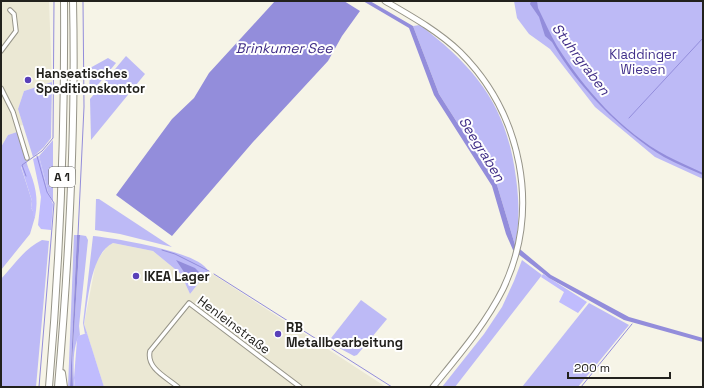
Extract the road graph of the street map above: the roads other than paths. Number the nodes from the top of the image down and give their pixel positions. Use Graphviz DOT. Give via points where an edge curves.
graph roads {
  1 [pos="64,1"];
  2 [pos="73,1"];
  3 [pos="385,1"];
  4 [pos="10,10"];
  5 [pos="1,51"];
  6 [pos="1,88"];
  7 [pos="27,158"];
  8 [pos="60,362"];
  9 [pos="49,387"];
  10 [pos="58,387"];
  11 [pos="64,387"];
  12 [pos="178,387"];
  13 [pos="300,387"];
  14 [pos="433,387"];
  1 -- 9 [label="highway, A 1" via="64,138"];
  2 -- 8 [label="highway, A 1" via="72,138"];
  3 -- 14 [label="main road" via="425,25 459,51 485,81 500,105 515,144 521,173 523,206 518,244 504,286 485,319"];
  4 -- 5 [label="street" via="14,14 16,31"];
  6 -- 7 [label="street"];
  8 -- 10 [label="highway, A 1"];
  8 -- 11 [label="highway"];
  12 -- 13 [label="street, Henleinstraße" via="152,366 148,359 150,351 188,303"];
}
